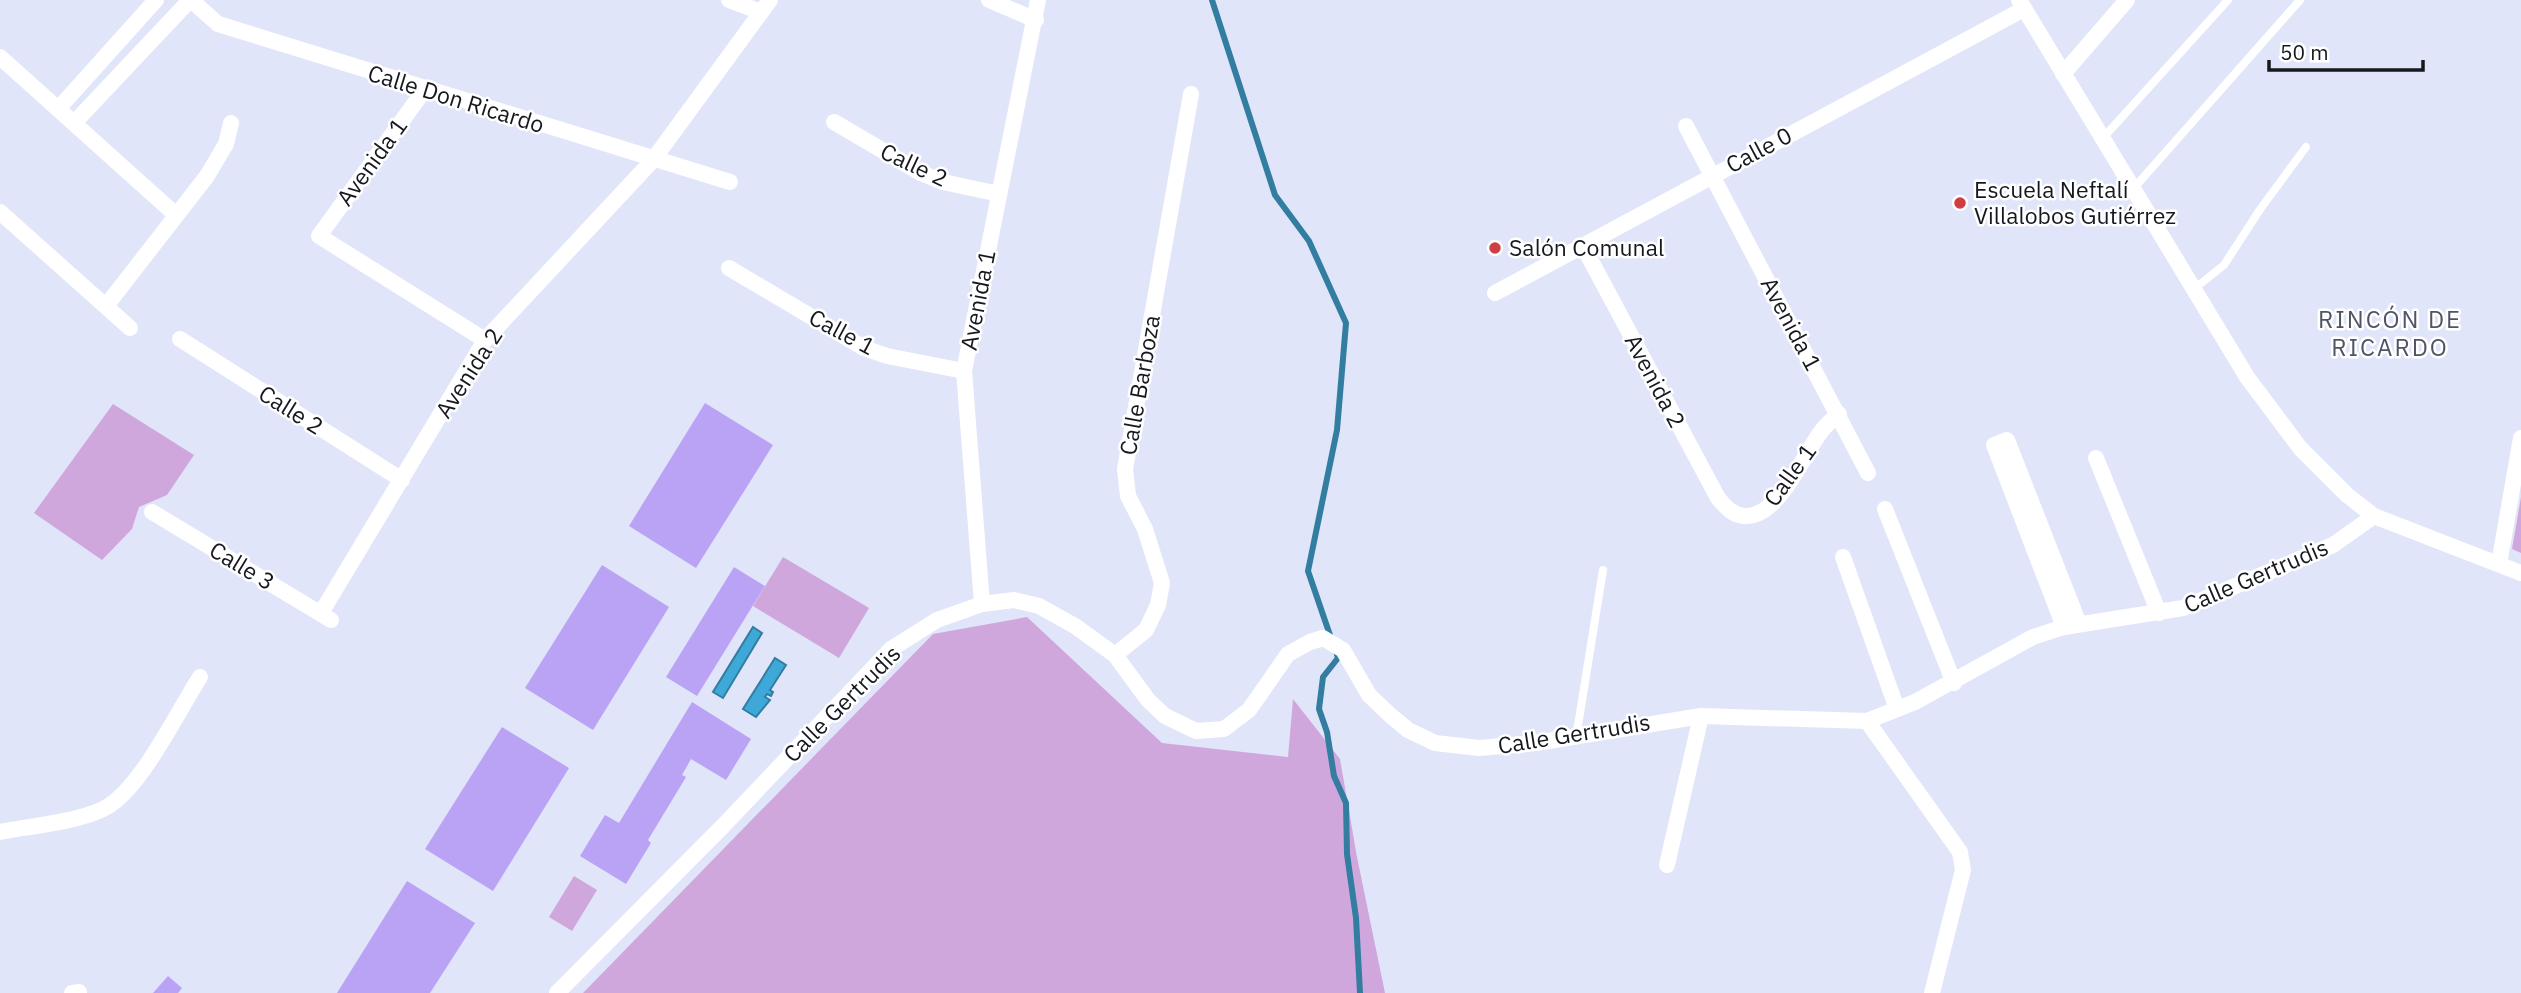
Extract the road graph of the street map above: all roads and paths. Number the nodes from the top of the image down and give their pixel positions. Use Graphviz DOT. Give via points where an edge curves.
graph roads {
  1 [pos="156,0"];
  2 [pos="190,0"];
  3 [pos="729,0"];
  4 [pos="989,0"];
  5 [pos="1038,0"];
  6 [pos="2127,0"];
  7 [pos="2228,0"];
  8 [pos="2300,0"];
  9 [pos="2022,4"];
  10 [pos="765,6"];
  11 [pos="1036,20"];
  12 [pos="0,57"];
  13 [pos="2063,74"];
  14 [pos="425,89"];
  15 [pos="1191,94"];
  16 [pos="58,109"];
  17 [pos="834,122"];
  18 [pos="74,123"];
  19 [pos="231,123"];
  20 [pos="1686,126"];
  21 [pos="2103,138"];
  22 [pos="2306,147"];
  23 [pos="653,160"];
  24 [pos="1712,176"];
  25 [pos="730,182"];
  26 [pos="2134,188"];
  27 [pos="999,194"];
  28 [pos="0,212"];
  29 [pos="176,215"];
  30 [pos="1583,246"];
  31 [pos="729,268"];
  32 [pos="2194,289"];
  33 [pos="1495,293"];
  34 [pos="106,306"];
  35 [pos="131,328"];
  36 [pos="180,340"];
  37 [pos="485,340"];
  38 [pos="964,371"];
  39 [pos="1839,414"];
  40 [pos="2521,438"];
  41 [pos="2096,458"];
  42 [pos="1868,473"];
  43 [pos="402,480"];
  44 [pos="1885,509"];
  45 [pos="152,512"];
  46 [pos="1732,513"];
  47 [pos="2374,516"];
  48 [pos="1843,557"];
  49 [pos="2499,564"];
  50 [pos="1604,570"];
  51 [pos="2521,573"];
  52 [pos="982,604"];
  53 [pos="2159,613"];
  54 [pos="326,617"];
  55 [pos="2071,626"];
  56 [pos="1115,655"];
  57 [pos="200,677"];
  58 [pos="1954,682"];
  59 [pos="1897,709"];
  60 [pos="1701,716"];
  61 [pos="1867,721"];
  62 [pos="1576,738"];
  63 [pos="0,832"];
  64 [pos="1667,865"];
  65 [pos="557,993"];
  66 [pos="1932,993"];
  1 -- 16 [label="street"];
  2 -- 14 [label="street, Calle Don Ricardo" via="218,24"];
  2 -- 18 [label="street"];
  3 -- 10 [label="street"];
  4 -- 11 [label="street"];
  5 -- 11 [label="street, Avenida 1"];
  6 -- 13 [label="street"];
  7 -- 21 [label="lane"];
  8 -- 26 [label="lane"];
  9 -- 13 [label="street"];
  9 -- 24 [label="street, Calle 0"];
  10 -- 23 [label="street, Avenida 2"];
  11 -- 27 [label="street, Avenida 1"];
  12 -- 16 [label="street"];
  13 -- 21 [label="street"];
  14 -- 23 [label="street, Calle Don Ricardo"];
  14 -- 37 [label="street, Avenida 1" via="319,236"];
  15 -- 56 [label="street, Calle Barboza" via="1125,469 1128,496 1145,529 1162,583 1146,630"];
  16 -- 18 [label="street"];
  17 -- 27 [label="street, Calle 2" via="921,173"];
  18 -- 29 [label="street"];
  19 -- 29 [label="street" via="226,144 207,176"];
  20 -- 24 [label="street, Avenida 1"];
  21 -- 26 [label="street"];
  22 -- 32 [label="lane" via="2224,265"];
  23 -- 25 [label="street, Calle Don Ricardo"];
  23 -- 37 [label="street, Avenida 2"];
  24 -- 30 [label="street, Calle 0"];
  24 -- 39 [label="street, Avenida 1"];
  26 -- 32 [label="street"];
  27 -- 38 [label="street, Avenida 1"];
  28 -- 34 [label="street"];
  29 -- 34 [label="street"];
  30 -- 33 [label="street, Calle 0"];
  30 -- 46 [label="street, Avenida 2" via="1718,498"];
  31 -- 38 [label="street, Calle 1" via="864,348"];
  32 -- 47 [label="street" via="2247,377 2300,448"];
  34 -- 35 [label="street"];
  36 -- 43 [label="street, Calle 2"];
  37 -- 43 [label="street, Avenida 2"];
  38 -- 52 [label="street, Avenida 1"];
  39 -- 42 [label="street, Avenida 1"];
  39 -- 46 [label="street, Calle 1" via="1823,430 1784,491 1763,512"];
  40 -- 49 [label="street"];
  41 -- 53 [label="street"];
  43 -- 54 [label="street, Avenida 2"];
  44 -- 58 [label="street"];
  45 -- 54 [label="street, Calle 3"];
  47 -- 49 [label="street"];
  47 -- 53 [label="street, Calle Gertrudis" via="2333,545 2183,608"];
  48 -- 59 [label="street"];
  49 -- 51 [label="street"];
  50 -- 62 [label="lane"];
  52 -- 56 [label="street, Calle Gertrudis" via="1014,600 1039,606"];
  52 -- 65 [label="street, Calle Gertrudis" via="937,620 891,649"];
  53 -- 55 [label="street, Calle Gertrudis"];
  55 -- 55 [label="street" via="2007,440 1994,445"];
  55 -- 58 [label="street, Calle Gertrudis" via="2033,637"];
  56 -- 62 [label="street, Calle Gertrudis" via="1165,716 1196,731 1224,729 1249,710 1296,649 1323,638 1343,650 1369,695 1390,715 1435,743 1479,748"];
  57 -- 63 [label="street" via="134,785 109,806 88,815"];
  58 -- 59 [label="street, Calle Gertrudis"];
  59 -- 61 [label="street, Calle Gertrudis"];
  60 -- 61 [label="street, Calle Gertrudis"];
  60 -- 62 [label="street, Calle Gertrudis"];
  60 -- 64 [label="street"];
  61 -- 66 [label="street" via="1963,861"];
}
